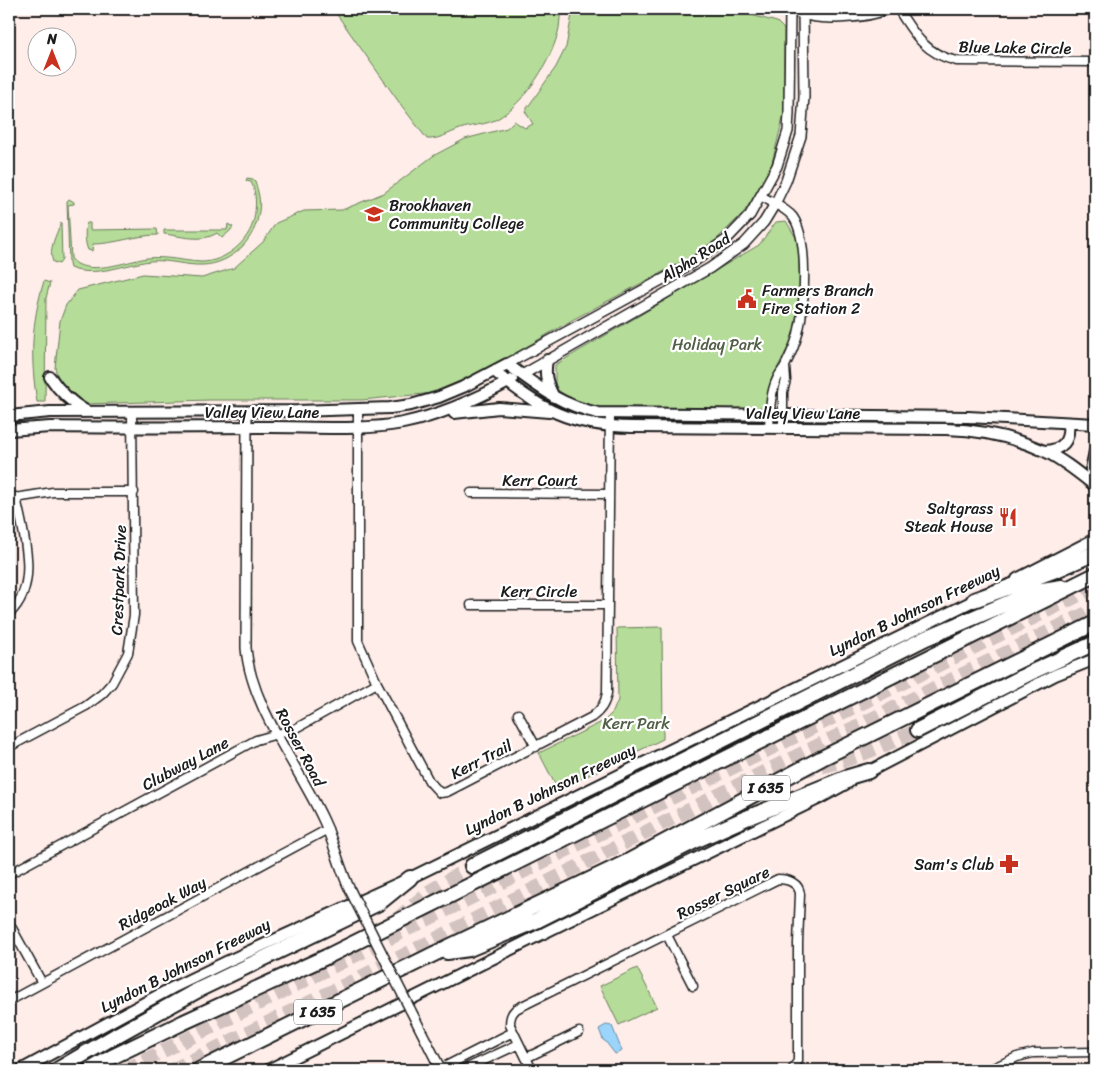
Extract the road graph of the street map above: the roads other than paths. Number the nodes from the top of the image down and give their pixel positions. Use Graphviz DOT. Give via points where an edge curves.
graph roads {
  1 [pos="887,9"];
  2 [pos="898,9"];
  3 [pos="790,10"];
  4 [pos="802,11"];
  5 [pos="1095,62"];
  6 [pos="761,196"];
  7 [pos="775,204"];
  8 [pos="547,360"];
  9 [pos="507,364"];
  10 [pos="785,367"];
  11 [pos="494,371"];
  12 [pos="522,375"];
  13 [pos="50,377"];
  14 [pos="508,382"];
  15 [pos="554,398"];
  16 [pos="358,409"];
  17 [pos="87,412"];
  18 [pos="132,412"];
  19 [pos="247,412"];
  20 [pos="436,414"];
  21 [pos="558,414"];
  22 [pos="610,414"];
  23 [pos="9,416"];
  24 [pos="770,416"];
  25 [pos="783,416"];
  26 [pos="956,417"];
  27 [pos="1068,423"];
  28 [pos="1095,424"];
  29 [pos="609,426"];
  30 [pos="248,427"];
  31 [pos="359,427"];
  32 [pos="133,428"];
  33 [pos="769,428"];
  34 [pos="783,428"];
  35 [pos="955,429"];
  36 [pos="9,430"];
  37 [pos="1044,451"];
  38 [pos="1095,451"];
  39 [pos="1095,486"];
  40 [pos="134,492"];
  41 [pos="471,494"];
  42 [pos="608,494"];
  43 [pos="12,498"];
  44 [pos="1095,539"];
  45 [pos="1095,553"];
  46 [pos="1095,575"];
  47 [pos="1075,585"];
  48 [pos="974,600"];
  49 [pos="471,605"];
  50 [pos="607,605"];
  51 [pos="9,614"];
  52 [pos="1095,623"];
  53 [pos="1095,643"];
  54 [pos="1095,658"];
  55 [pos="377,683"];
  56 [pos="518,714"];
  57 [pos="918,730"];
  58 [pos="277,734"];
  59 [pos="9,747"];
  60 [pos="536,747"];
  61 [pos="869,771"];
  62 [pos="328,830"];
  63 [pos="472,866"];
  64 [pos="9,874"];
  65 [pos="410,878"];
  66 [pos="9,923"];
  67 [pos="667,935"];
  68 [pos="436,953"];
  69 [pos="42,983"];
  70 [pos="693,986"];
  71 [pos="9,1001"];
  72 [pos="513,1032"];
  73 [pos="579,1032"];
  74 [pos="519,1044"];
  75 [pos="1095,1052"];
  76 [pos="526,1058"];
  77 [pos="441,1069"];
  78 [pos="21,1070"];
  79 [pos="58,1070"];
  80 [pos="90,1070"];
  81 [pos="199,1070"];
  82 [pos="268,1070"];
  83 [pos="463,1070"];
  84 [pos="532,1070"];
  85 [pos="792,1070"];
  86 [pos="989,1070"];
  1 -- 4 [label="street" via="860,17 813,17"];
  2 -- 5 [label="street, Blue Lake Circle" via="916,37 946,59"];
  3 -- 4 [label="street"];
  3 -- 6 [label="street, Alpha Road" via="788,130 777,166"];
  4 -- 7 [label="street, Alpha Road" via="802,129 793,163"];
  6 -- 7 [label="street"];
  6 -- 9 [label="street, Alpha Road" via="737,230 714,249"];
  7 -- 8 [label="street, Alpha Road" via="751,237 724,259"];
  7 -- 10 [label="street" via="790,214 798,226 804,258 802,313"];
  8 -- 12 [label="street, Alpha Road"];
  8 -- 15 [label="main road" via="545,376"];
  9 -- 11 [label="main road, Valley View Lane"];
  9 -- 12 [label="main road, Valley View Lane"];
  10 -- 24 [label="street" via="776,379"];
  10 -- 25 [label="street"];
  11 -- 14 [label="main road, Valley View Lane"];
  11 -- 16 [label="main road, Valley View Lane" via="463,387 411,405"];
  12 -- 14 [label="main road, Valley View Lane"];
  12 -- 15 [label="main road, Valley View Lane"];
  13 -- 17 [label="main road" via="65,397"];
  14 -- 20 [label="main road, Valley View Lane" via="470,402"];
  14 -- 21 [label="main road, Valley View Lane" via="525,396"];
  15 -- 22 [label="main road, Valley View Lane" via="574,407"];
  16 -- 19 [label="main road, Valley View Lane"];
  16 -- 31 [label="street, Kerr Trail"];
  17 -- 18 [label="main road, Valley View Lane"];
  17 -- 23 [label="main road, Valley View Lane"];
  18 -- 19 [label="main road, Valley View Lane"];
  18 -- 32 [label="street, Crestpark Drive"];
  19 -- 30 [label="street, Rosser Road"];
  20 -- 21 [label="main road" via="498,408"];
  20 -- 31 [label="main road, Valley View Lane" via="400,424"];
  21 -- 29 [label="main road, Valley View Lane" via="580,422"];
  22 -- 24 [label="main road, Valley View Lane"];
  22 -- 29 [label="street, Kerr Trail"];
  24 -- 25 [label="main road, Valley View Lane"];
  24 -- 33 [label="street"];
  25 -- 26 [label="main road, Valley View Lane"];
  25 -- 34 [label="street"];
  26 -- 27 [label="main road, Valley View Lane"];
  26 -- 35 [label="main road"];
  27 -- 28 [label="main road, Valley View Lane"];
  27 -- 37 [label="main road" via="1065,443 1058,449"];
  29 -- 33 [label="main road, Valley View Lane"];
  29 -- 42 [label="street, Kerr Trail"];
  30 -- 31 [label="main road, Valley View Lane"];
  30 -- 32 [label="main road, Valley View Lane"];
  30 -- 58 [label="street, Rosser Road" via="247,662 254,688"];
  31 -- 55 [label="street, Kerr Trail" via="358,632 361,649"];
  32 -- 36 [label="main road, Valley View Lane"];
  32 -- 40 [label="street, Crestpark Drive"];
  33 -- 34 [label="main road, Valley View Lane"];
  34 -- 35 [label="main road, Valley View Lane"];
  35 -- 37 [label="main road, Valley View Lane" via="1000,436"];
  37 -- 39 [label="main road, Valley View Lane"];
  38 -- 39 [label="main road" via="1091,470"];
  40 -- 43 [label="street" via="53,492"];
  40 -- 59 [label="street, Crestpark Drive" via="134,614 128,653 122,668 102,694 86,706"];
  41 -- 42 [label="street, Kerr Court"];
  42 -- 50 [label="street, Kerr Trail"];
  43 -- 51 [label="street" via="25,546 28,574"];
  44 -- 48 [label="main road, Lyndon B Johnson Freeway"];
  45 -- 48 [label="highway"];
  46 -- 47 [label="highway, I 635"];
  47 -- 63 [label="highway" via="1036,591 926,638"];
  47 -- 80 [label="highway, I 635" via="334,953 184,1022"];
  48 -- 65 [label="main road, Lyndon B Johnson Freeway"];
  49 -- 50 [label="street, Kerr Circle"];
  50 -- 60 [label="street, Kerr Trail" via="605,703 592,717"];
  52 -- 68 [label="highway, I 635" via="822,758 629,861"];
  53 -- 57 [label="highway"];
  54 -- 61 [label="main road" via="1055,675"];
  55 -- 58 [label="street, Clubway Lane" via="295,729"];
  55 -- 60 [label="street, Kerr Trail" via="429,781 440,793"];
  56 -- 60 [label="street"];
  58 -- 62 [label="street, Rosser Road"];
  58 -- 64 [label="street, Clubway Lane" via="256,740"];
  61 -- 68 [label="highway" via="699,839 536,921 470,949"];
  61 -- 82 [label="main road" via="810,804"];
  62 -- 69 [label="street, Ridgeoak Way"];
  62 -- 77 [label="street, Rosser Road, bridge" via="350,890"];
  65 -- 78 [label="main road, Lyndon B Johnson Freeway" via="172,988"];
  65 -- 79 [label="highway" via="379,903 200,989"];
  66 -- 69 [label="street"];
  67 -- 70 [label="street"];
  67 -- 72 [label="street, Rosser Square" via="516,1009 510,1020"];
  67 -- 85 [label="street, Rosser Square" via="778,879 786,879 800,890 798,1062"];
  68 -- 81 [label="highway, I 635"];
  69 -- 71 [label="street, Ridgeoak Way"];
  72 -- 74 [label="street"];
  72 -- 77 [label="street"];
  73 -- 76 [label="street"];
  74 -- 76 [label="street"];
  74 -- 83 [label="street"];
  75 -- 86 [label="street" via="1033,1053"];
  76 -- 84 [label="street"];
}
